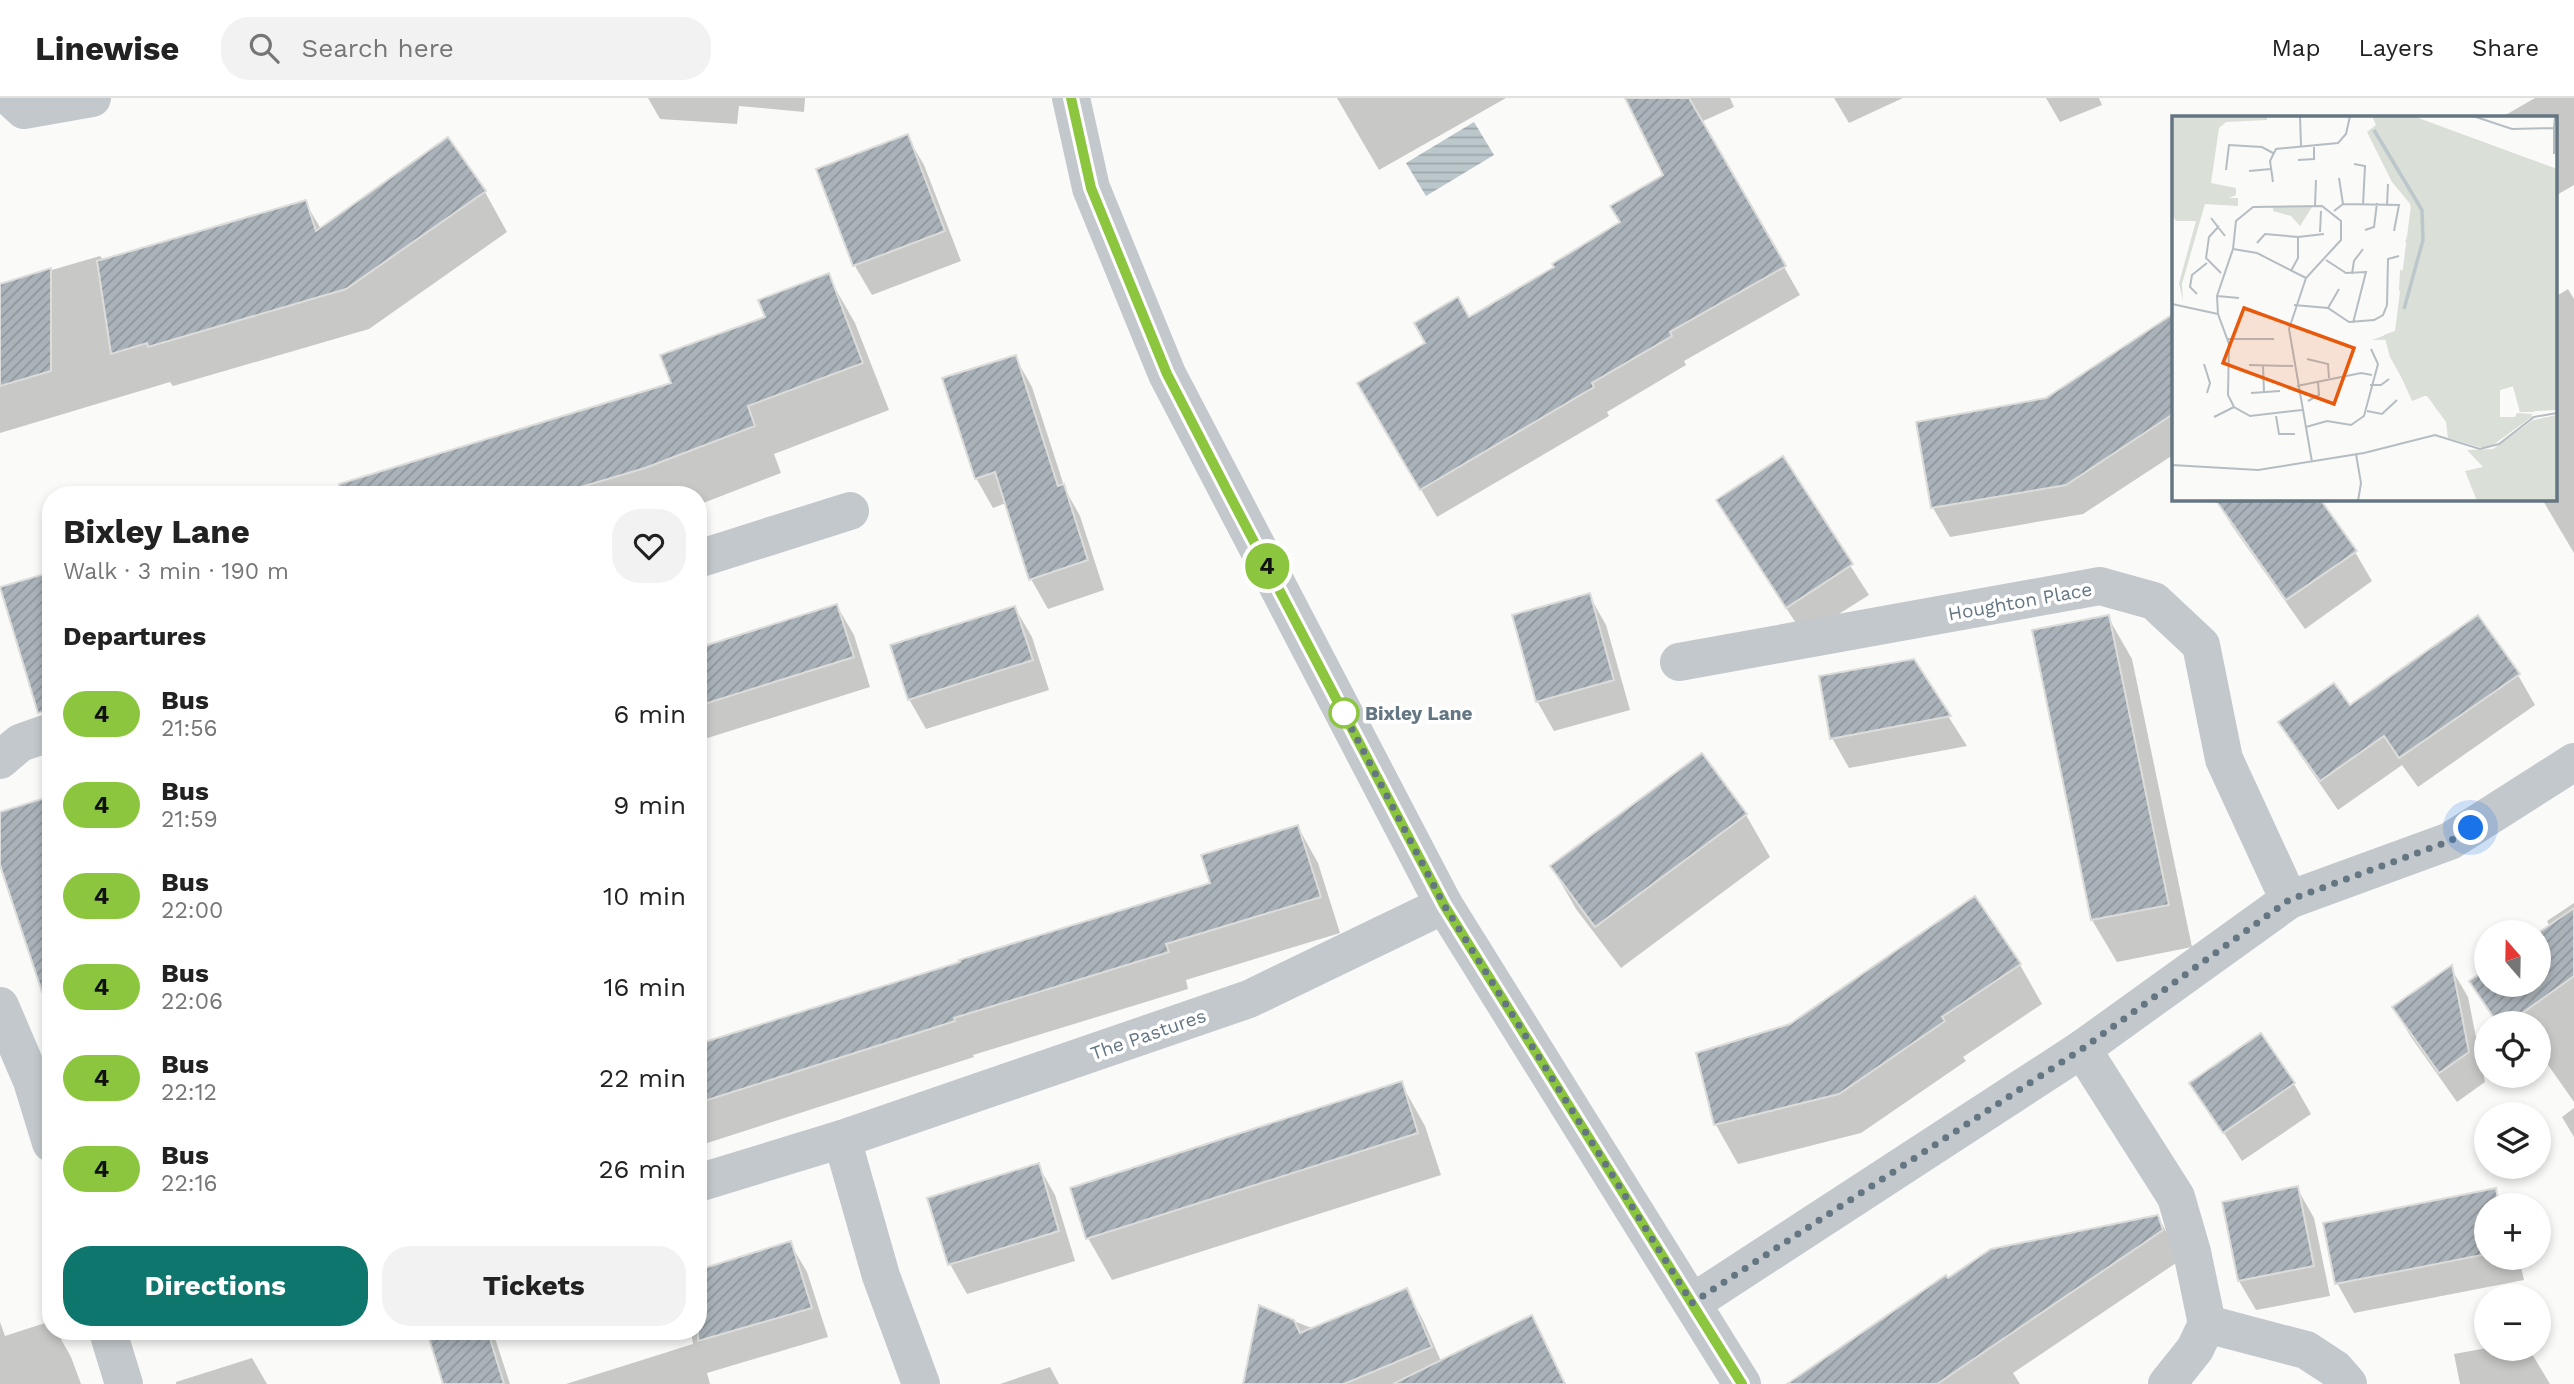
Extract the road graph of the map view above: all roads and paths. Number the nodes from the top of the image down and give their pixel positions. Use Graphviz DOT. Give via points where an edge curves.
graph roads {
  1 [pos="11,98"];
  2 [pos="92,98"];
  3 [pos="1071,98"];
  4 [pos="850,511"];
  5 [pos="707,556"];
  6 [pos="1679,662"];
  7 [pos="42,735"];
  8 [pos="0,760"];
  9 [pos="2574,762"];
  10 [pos="2289,900"];
  11 [pos="1444,905"];
  12 [pos="0,1006"];
  13 [pos="2082,1049"];
  14 [pos="42,1114"];
  15 [pos="842,1139"];
  16 [pos="707,1180"];
  17 [pos="1692,1303"];
  18 [pos="2207,1324"];
  19 [pos="110,1340"];
  20 [pos="124,1384"];
  21 [pos="921,1384"];
  22 [pos="1742,1384"];
  23 [pos="2167,1384"];
  24 [pos="2348,1384"];
  1 -- 2 [label="street" via="24,110"];
  3 -- 11 [label="street" via="1091,188 1167,374"];
  4 -- 5 [label="street"];
  6 -- 10 [label="street, Houghton Place" via="2100,586 2154,601 2201,645 2224,759"];
  7 -- 8 [label="street" via="20,743"];
  9 -- 10 [label="street" via="2450,841"];
  10 -- 13 [label="street"];
  11 -- 15 [label="street, The Pastures" via="1248,999"];
  11 -- 17 [label="street"];
  12 -- 14 [label="street"];
  13 -- 17 [label="street"];
  13 -- 18 [label="street" via="2176,1197"];
  15 -- 16 [label="street, The Pastures"];
  15 -- 21 [label="street" via="881,1276"];
  17 -- 22 [label="street"];
  18 -- 23 [label="street" via="2195,1349"];
  18 -- 24 [label="street" via="2306,1350"];
  19 -- 20 [label="street"];
}
